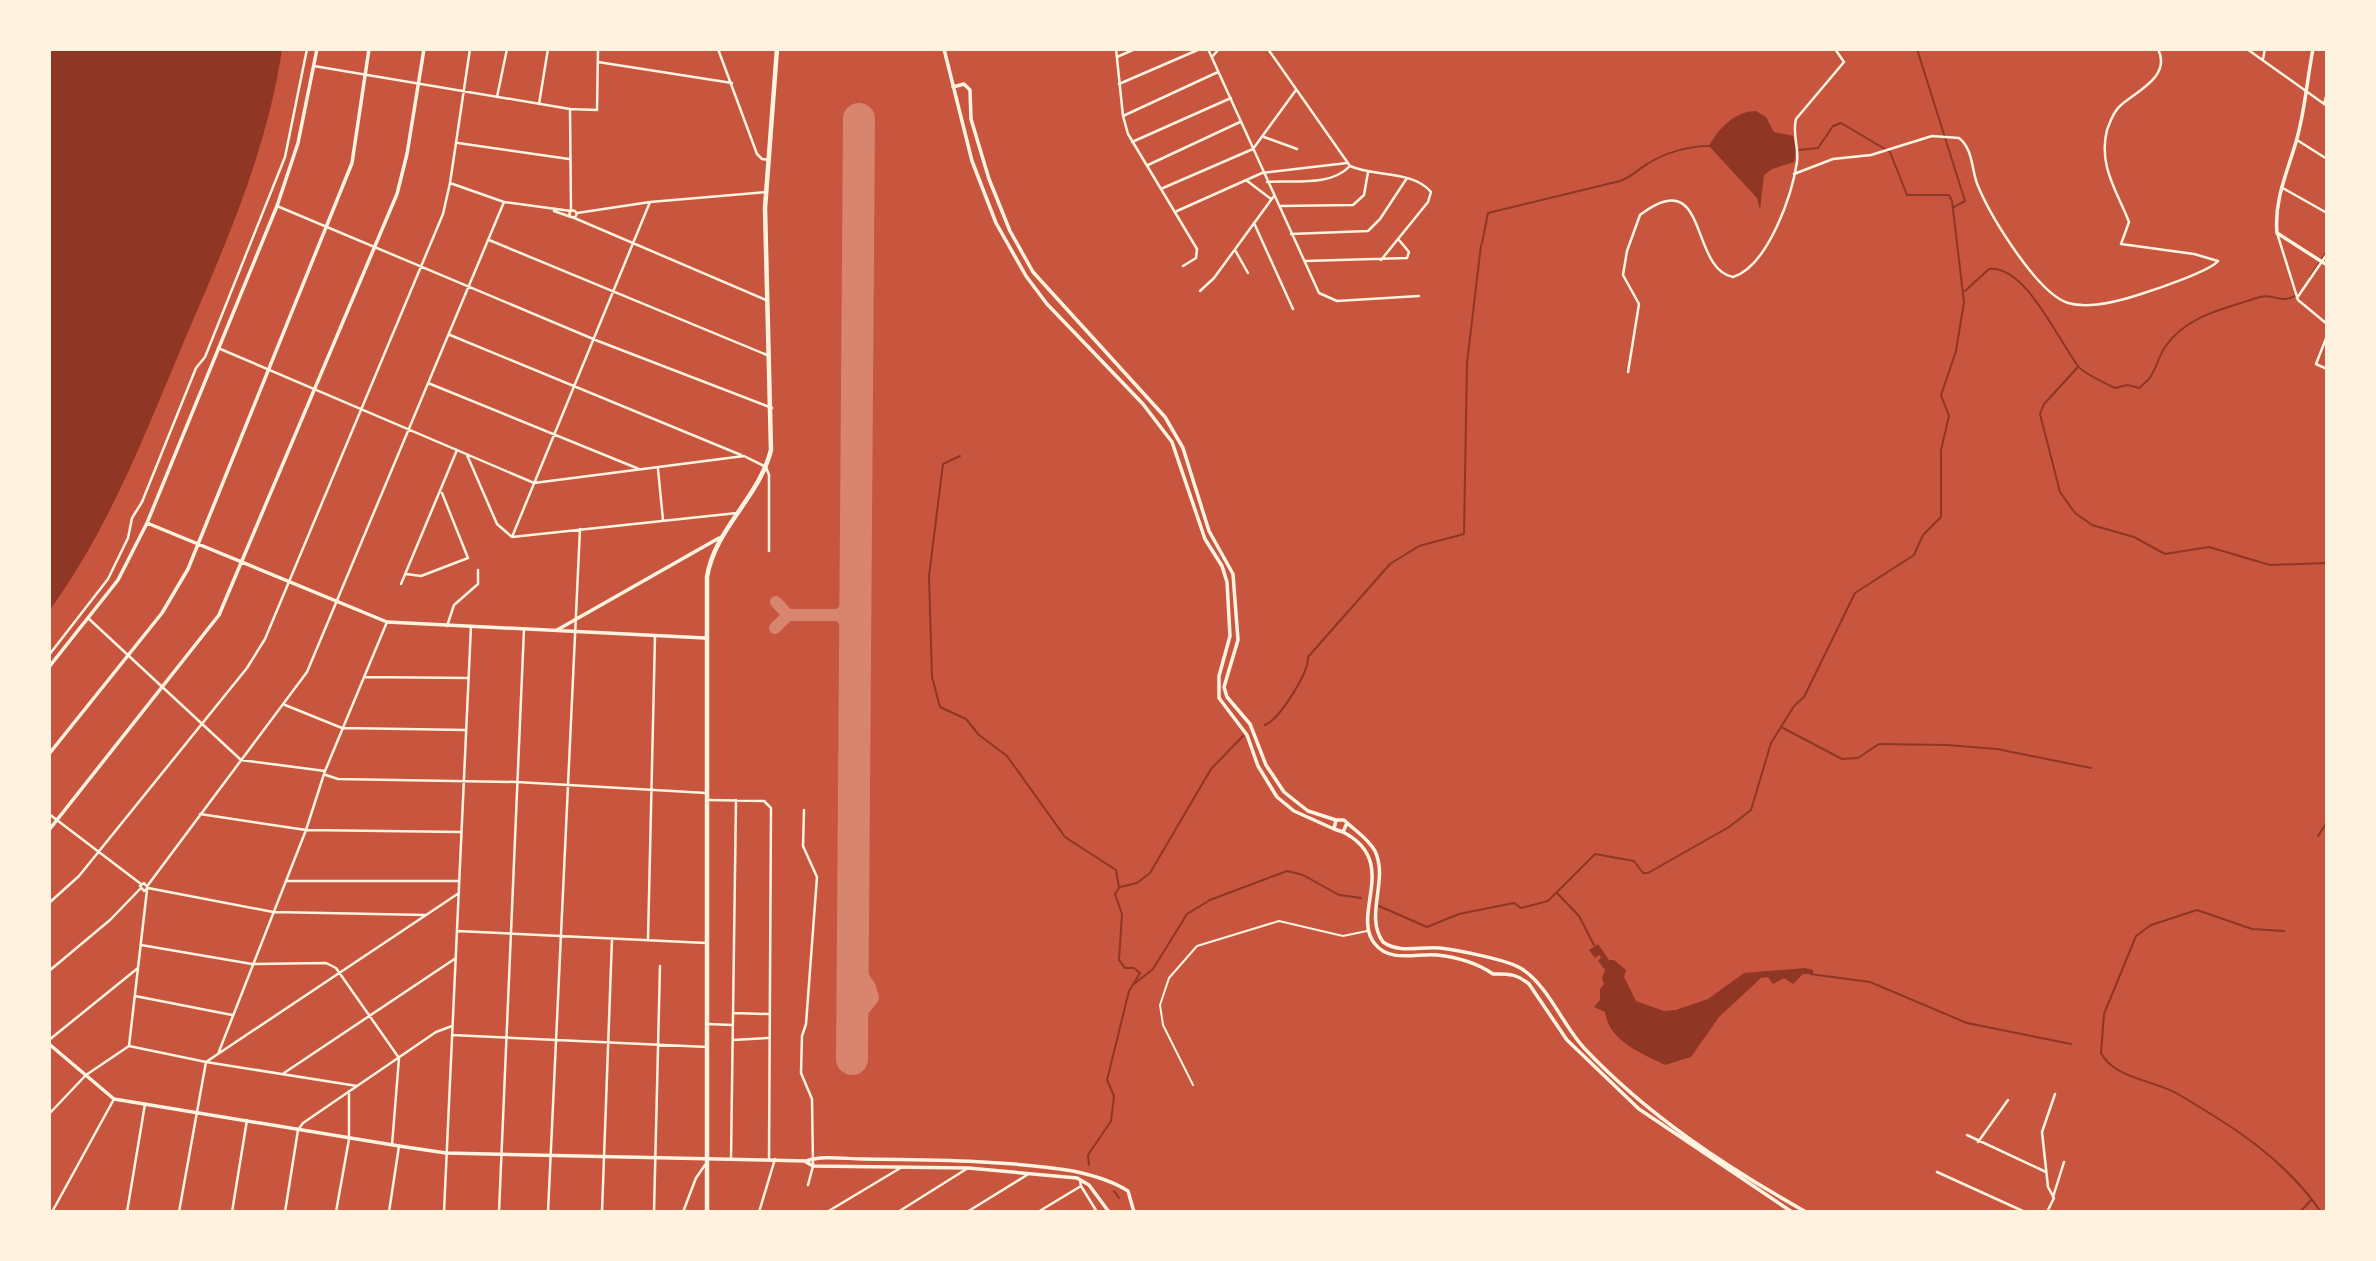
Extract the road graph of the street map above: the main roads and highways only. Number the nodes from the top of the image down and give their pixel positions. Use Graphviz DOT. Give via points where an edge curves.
graph roads {
  1 [pos="776,49"];
  2 [pos="707,1212"];
  1 -- 2 [label="main road" via="766,192 772,440 766,467 719,538 707,577"];
}
